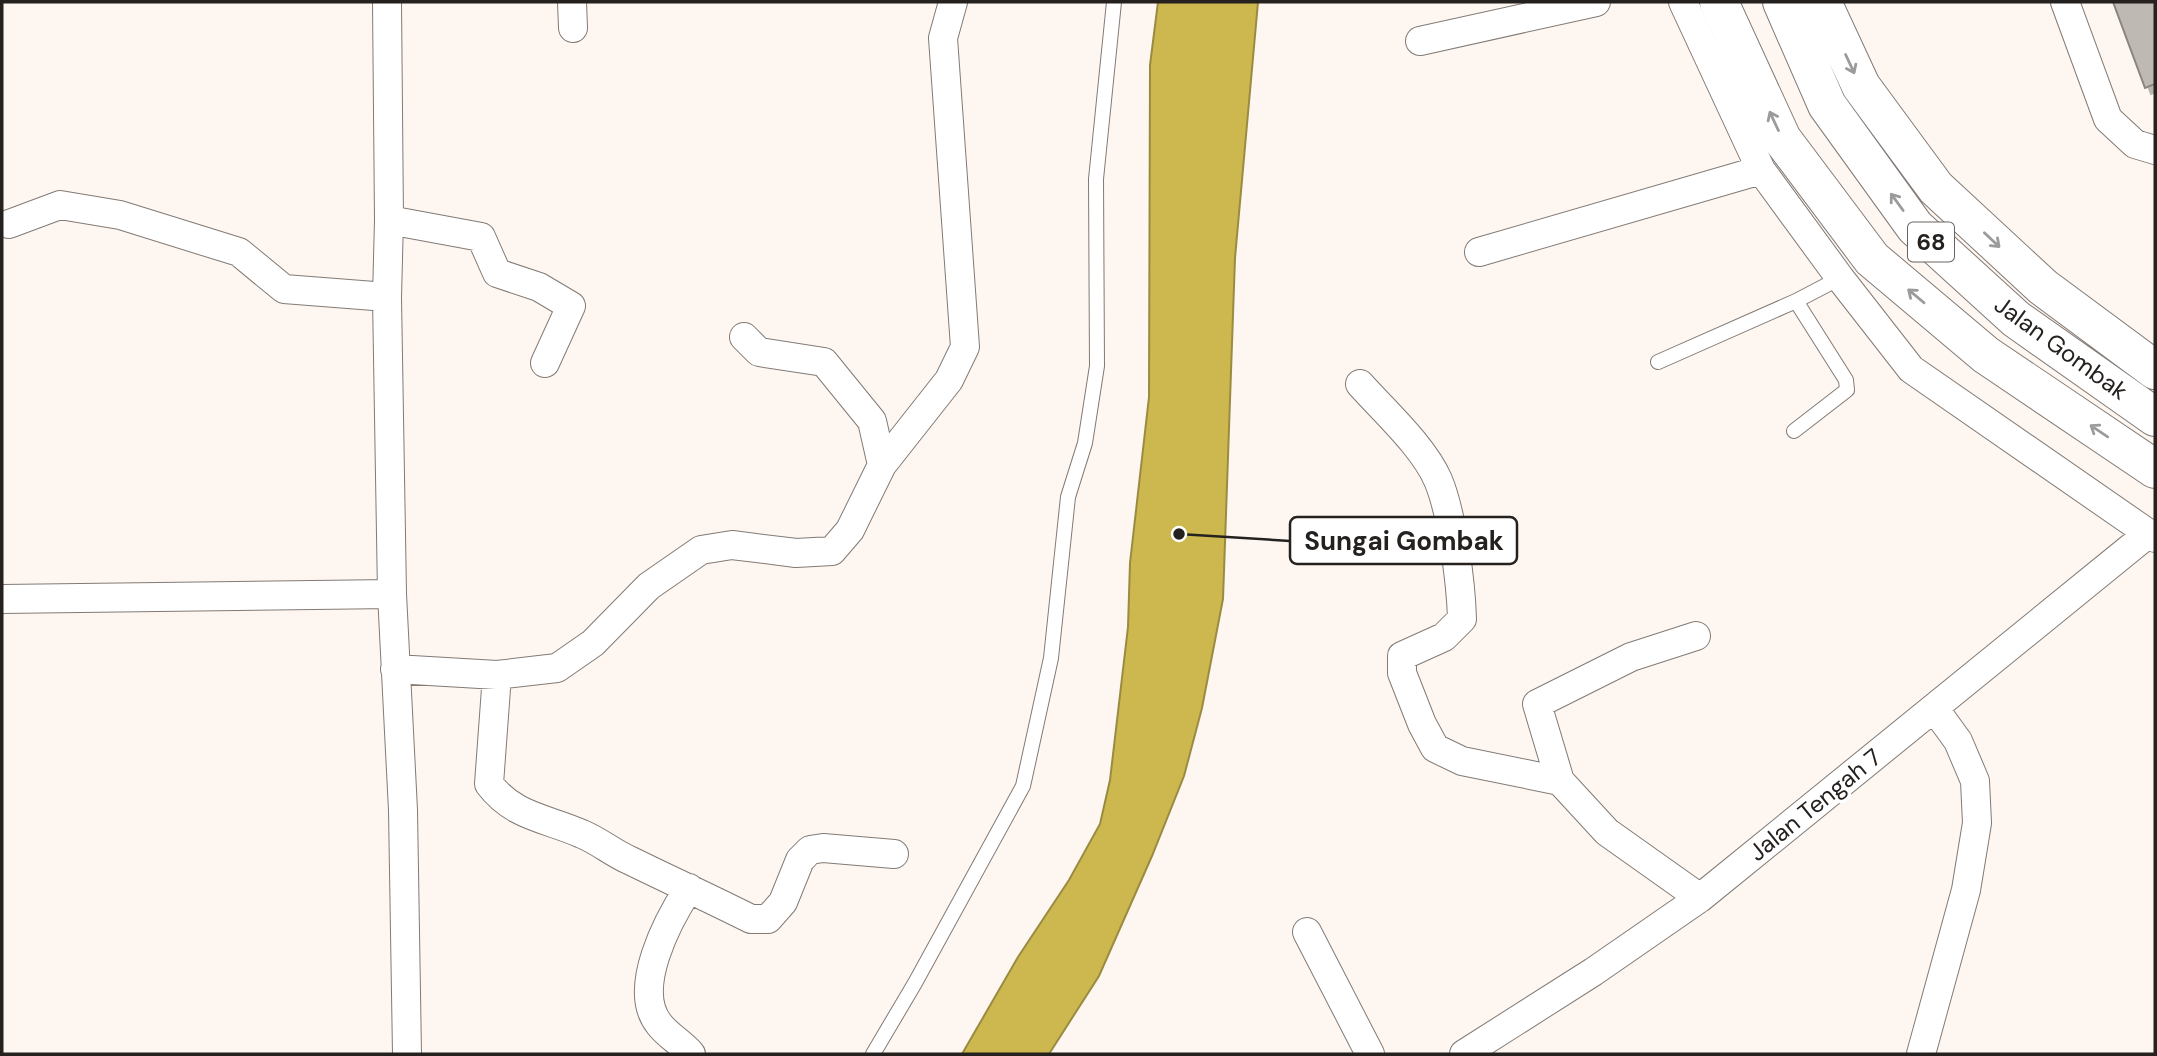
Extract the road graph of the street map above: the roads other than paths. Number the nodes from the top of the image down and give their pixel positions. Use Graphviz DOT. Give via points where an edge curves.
graph roads {
  1 [pos="387,2"];
  2 [pos="953,2"];
  3 [pos="1114,2"];
  4 [pos="1596,2"];
  5 [pos="1683,2"];
  6 [pos="1719,2"];
  7 [pos="1782,2"];
  8 [pos="1822,2"];
  9 [pos="2065,2"];
  10 [pos="1420,41"];
  11 [pos="2155,150"];
  12 [pos="1761,170"];
  13 [pos="388,219"];
  14 [pos="9,223"];
  15 [pos="1479,252"];
  16 [pos="1840,278"];
  17 [pos="387,297"];
  18 [pos="1796,301"];
  19 [pos="744,337"];
  20 [pos="1658,362"];
  21 [pos="545,363"];
  22 [pos="2155,370"];
  23 [pos="1360,384"];
  24 [pos="2155,417"];
  25 [pos="1794,431"];
  26 [pos="882,465"];
  27 [pos="2155,469"];
  28 [pos="2152,536"];
  29 [pos="392,594"];
  30 [pos="2,599"];
  31 [pos="1696,636"];
  32 [pos="395,669"];
  33 [pos="497,675"];
  34 [pos="1934,708"];
  35 [pos="1560,781"];
  36 [pos="894,854"];
  37 [pos="689,888"];
  38 [pos="1700,898"];
  39 [pos="1307,932"];
  40 [pos="407,1054"];
  41 [pos="691,1054"];
  42 [pos="873,1054"];
  43 [pos="1370,1054"];
  44 [pos="1464,1054"];
  45 [pos="1921,1054"];
  1 -- 13 [label="street"];
  2 -- 26 [label="street" via="943,38 965,347 949,380"];
  3 -- 42 [label="lane" via="1096,179 1097,366 1085,443 1068,497 1051,658 1023,786"];
  4 -- 10 [label="street"];
  5 -- 12 [label="street"];
  27 -- 6 [label="main road, one-way" via="1986,355 1872,259 1782,139"];
  24 -- 7 [label="main road, Jalan Gombak / 68, one-way" via="2016,319 1915,227 1827,105"];
  8 -- 22 [label="main road, Jalan Gombak / 68, one-way" via="1861,86 1936,188 2043,287"];
  9 -- 11 [label="street" via="2108,119 2134,144"];
  12 -- 15 [label="street"];
  12 -- 16 [label="street"];
  13 -- 17 [label="street"];
  13 -- 21 [label="street" via="481,237 497,273 539,287 571,306"];
  14 -- 17 [label="street" via="60,205 120,215 239,251 284,289"];
  16 -- 18 [label="lane"];
  16 -- 28 [label="street" via="1911,369"];
  17 -- 29 [label="street"];
  18 -- 20 [label="lane"];
  18 -- 25 [label="lane" via="1846,380 1847,390"];
  19 -- 26 [label="street" via="759,352 824,362 872,421"];
  23 -- 35 [label="street" via="1421,454 1438,481 1451,528 1462,618 1444,636 1402,656 1402,673 1422,724 1435,748 1462,761"];
  26 -- 33 [label="street" via="850,530 832,551 732,545 701,550 649,586 593,643 557,668"];
  28 -- 34 [label="street, Jalan Tengah 7"];
  29 -- 30 [label="street"];
  29 -- 32 [label="street"];
  31 -- 35 [label="street" via="1631,657 1537,704"];
  32 -- 33 [label="street"];
  32 -- 40 [label="street" via="403,810"];
  33 -- 37 [label="street" via="489,784 501,799"];
  34 -- 38 [label="street, Jalan Tengah 7"];
  34 -- 45 [label="street" via="1958,741 1975,781 1977,823 1966,890"];
  35 -- 38 [label="street" via="1607,831"];
  36 -- 37 [label="street" via="810,850 800,860 783,902 768,919 751,919"];
  37 -- 41 [label="street" via="673,911 647,992 658,1023"];
  38 -- 44 [label="street, Jalan Tengah 7"];
  39 -- 43 [label="street"];
}
